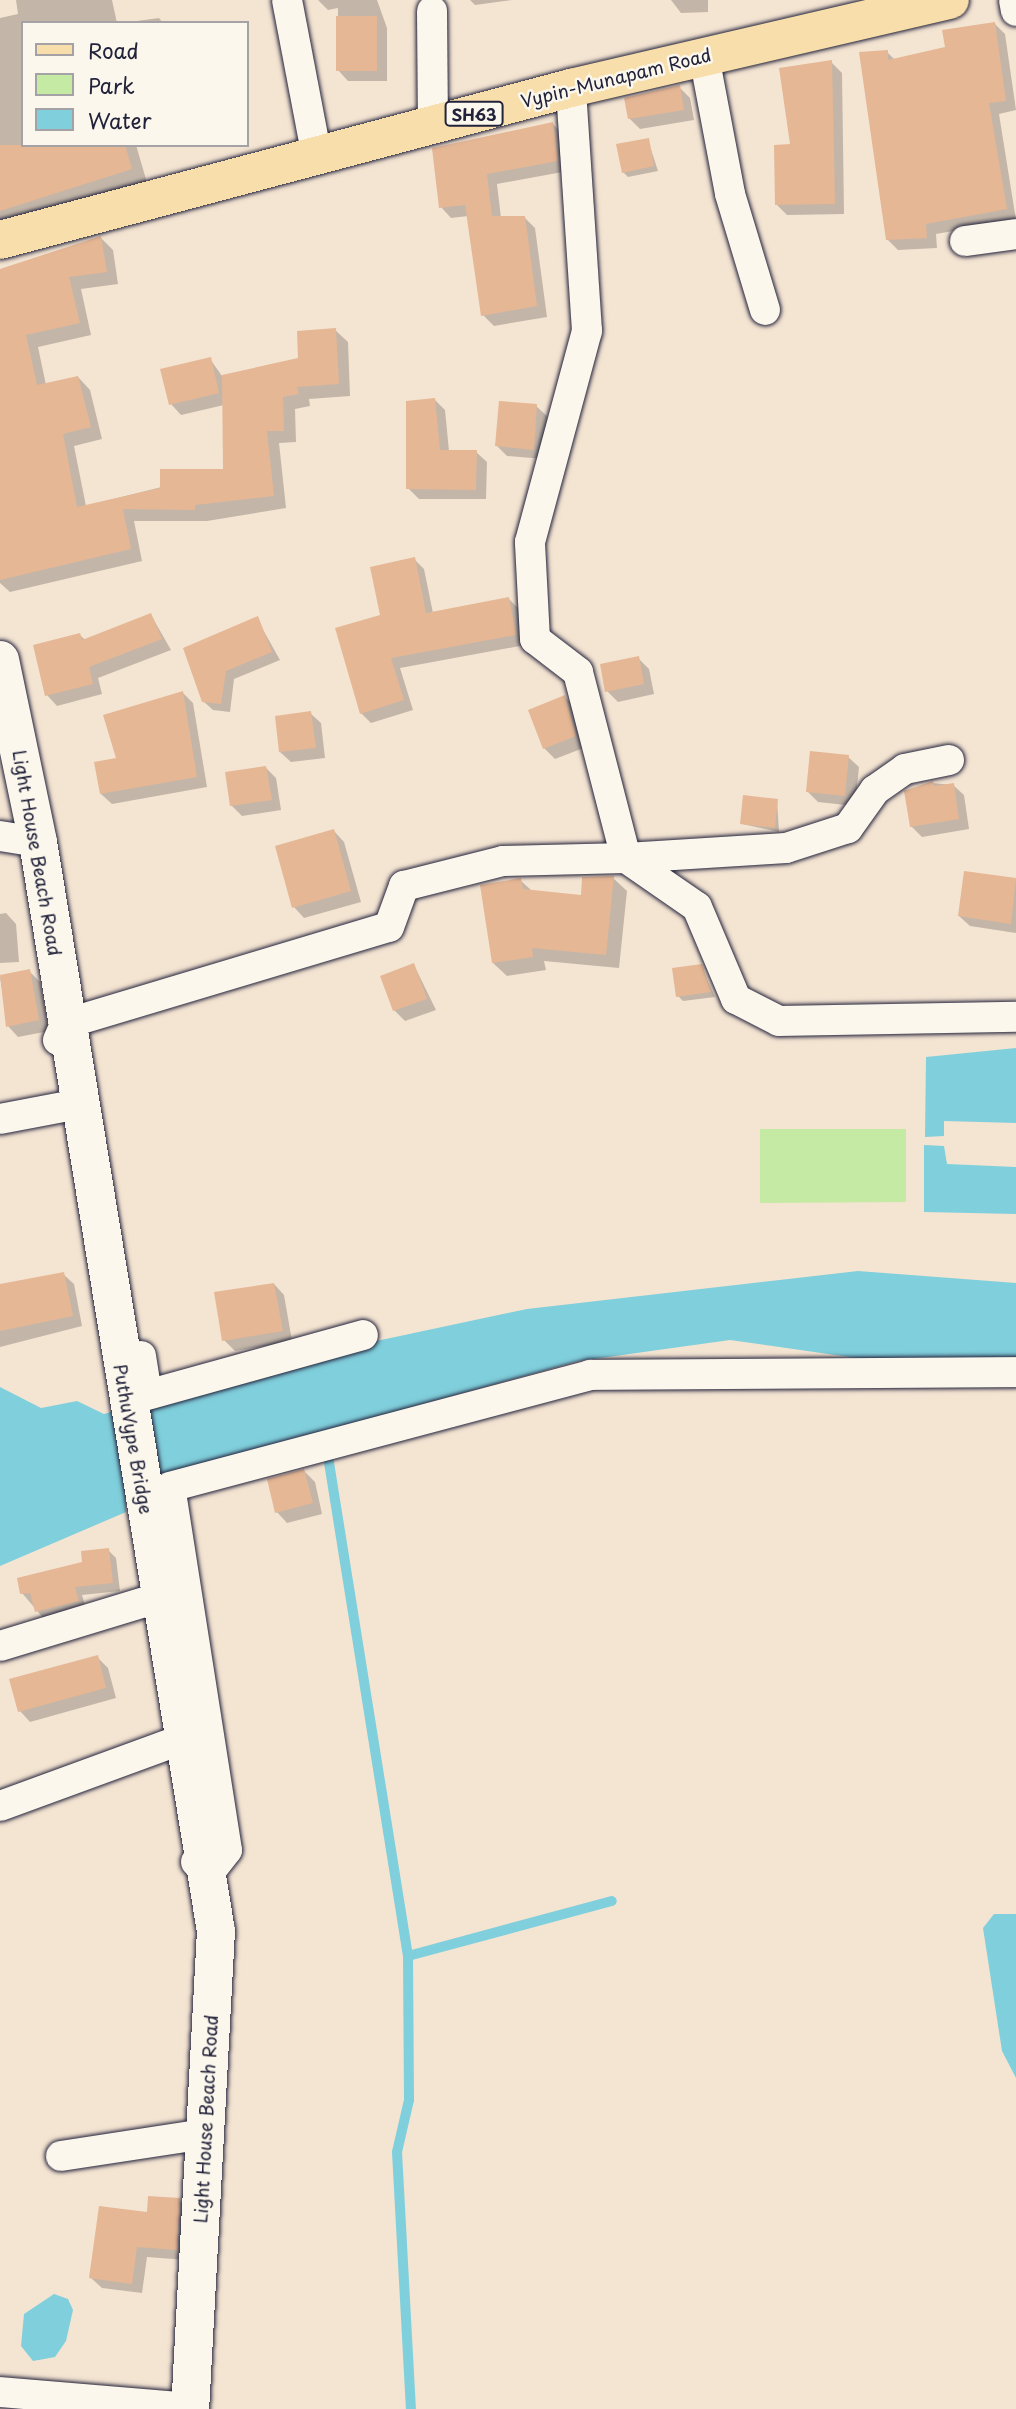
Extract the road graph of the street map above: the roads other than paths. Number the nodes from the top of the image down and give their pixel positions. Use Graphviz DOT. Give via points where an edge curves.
graph roads {
  1 [pos="287,0"];
  2 [pos="950,0"];
  3 [pos="1014,0"];
  4 [pos="432,11"];
  5 [pos="1016,11"];
  6 [pos="840,12"];
  7 [pos="704,56"];
  8 [pos="571,88"];
  9 [pos="433,125"];
  10 [pos="317,157"];
  11 [pos="1016,234"];
  12 [pos="0,240"];
  13 [pos="965,241"];
  14 [pos="765,310"];
  15 [pos="0,660"];
  16 [pos="949,760"];
  17 [pos="0,836"];
  18 [pos="38,842"];
  19 [pos="626,858"];
  20 [pos="1016,1017"];
  21 [pos="67,1035"];
  22 [pos="63,1107"];
  23 [pos="0,1119"];
  24 [pos="363,1335"];
  25 [pos="1016,1372"];
  26 [pos="110,1396"];
  27 [pos="130,1513"];
  28 [pos="145,1602"];
  29 [pos="0,1646"];
  30 [pos="170,1744"];
  31 [pos="0,1806"];
  32 [pos="203,1830"];
  33 [pos="209,1873"];
  34 [pos="205,2134"];
  35 [pos="61,2156"];
  36 [pos="0,2392"];
  37 [pos="190,2409"];
  1 -- 10 [label="street"];
  2 -- 6 [label="main road, Vypin-Munapam Road / SH63"];
  3 -- 5 [label="street"];
  4 -- 9 [label="street"];
  6 -- 7 [label="main road, Vypin-Munapam Road / SH63"];
  7 -- 8 [label="main road, Vypin-Munapam Road / SH63"];
  7 -- 14 [label="street" via="730,194"];
  8 -- 9 [label="main road, Vypin-Munapam Road / SH63"];
  8 -- 19 [label="street" via="587,331 530,542 536,639 578,672"];
  9 -- 10 [label="main road, Vypin-Munapam Road / SH63"];
  10 -- 12 [label="main road, Vypin-Munapam Road / SH63"];
  11 -- 13 [label="street"];
  15 -- 18 [label="main road, Light House Beach Road"];
  16 -- 19 [label="street" via="905,769 875,790 848,828 786,848"];
  17 -- 18 [label="street"];
  18 -- 21 [label="main road, Light House Beach Road"];
  19 -- 20 [label="street" via="697,907 736,999 779,1021"];
  19 -- 21 [label="street" via="503,860 404,886 389,927"];
  21 -- 22 [label="street" via="54,1049"];
  21 -- 24 [label="street" via="89,1038 147,1395"];
  21 -- 32 [label="main road, PuthuVype Bridge"];
  22 -- 23 [label="street"];
  22 -- 26 [label="street"];
  25 -- 33 [label="street" via="590,1376 170,1487 227,1850"];
  27 -- 28 [label="street"];
  28 -- 29 [label="street"];
  28 -- 30 [label="street"];
  30 -- 31 [label="street"];
  30 -- 33 [label="street" via="188,1856"];
  32 -- 33 [label="main road, Light House Beach Road"];
  33 -- 34 [label="main road, Light House Beach Road" via="216,1931"];
  34 -- 35 [label="street"];
  34 -- 37 [label="main road, Light House Beach Road"];
  36 -- 37 [label="street"];
}
